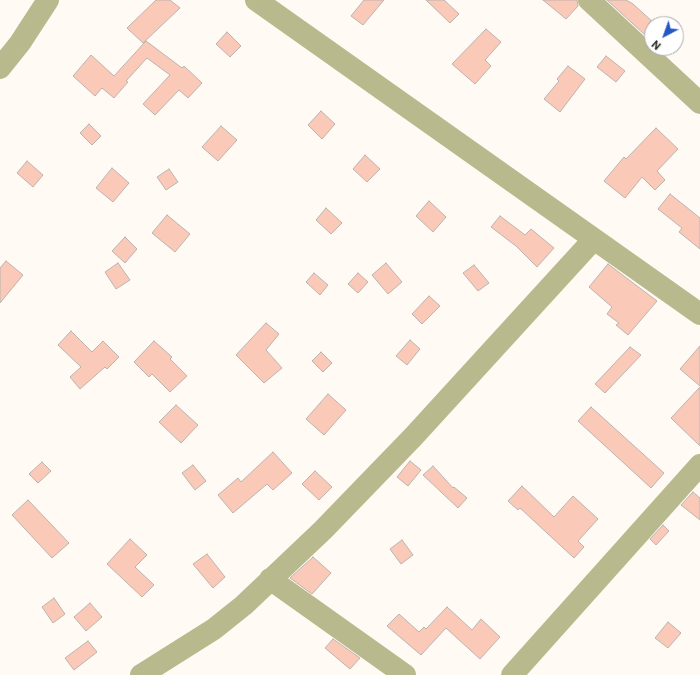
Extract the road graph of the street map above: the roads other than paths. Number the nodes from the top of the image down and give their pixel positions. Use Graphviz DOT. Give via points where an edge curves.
graph roads {
  1 [pos="48,0"];
  2 [pos="256,0"];
  3 [pos="589,0"];
  4 [pos="0,68"];
  5 [pos="700,103"];
  6 [pos="594,239"];
  7 [pos="700,314"];
  8 [pos="700,465"];
  9 [pos="270,579"];
  10 [pos="141,675"];
  11 [pos="405,675"];
  12 [pos="512,675"];
  1 -- 4 [label="street"];
  2 -- 6 [label="street"];
  3 -- 5 [label="street"];
  6 -- 7 [label="street"];
  6 -- 9 [label="street" via="413,437"];
  8 -- 12 [label="street"];
  9 -- 10 [label="street" via="214,629"];
  9 -- 11 [label="street"];
}
